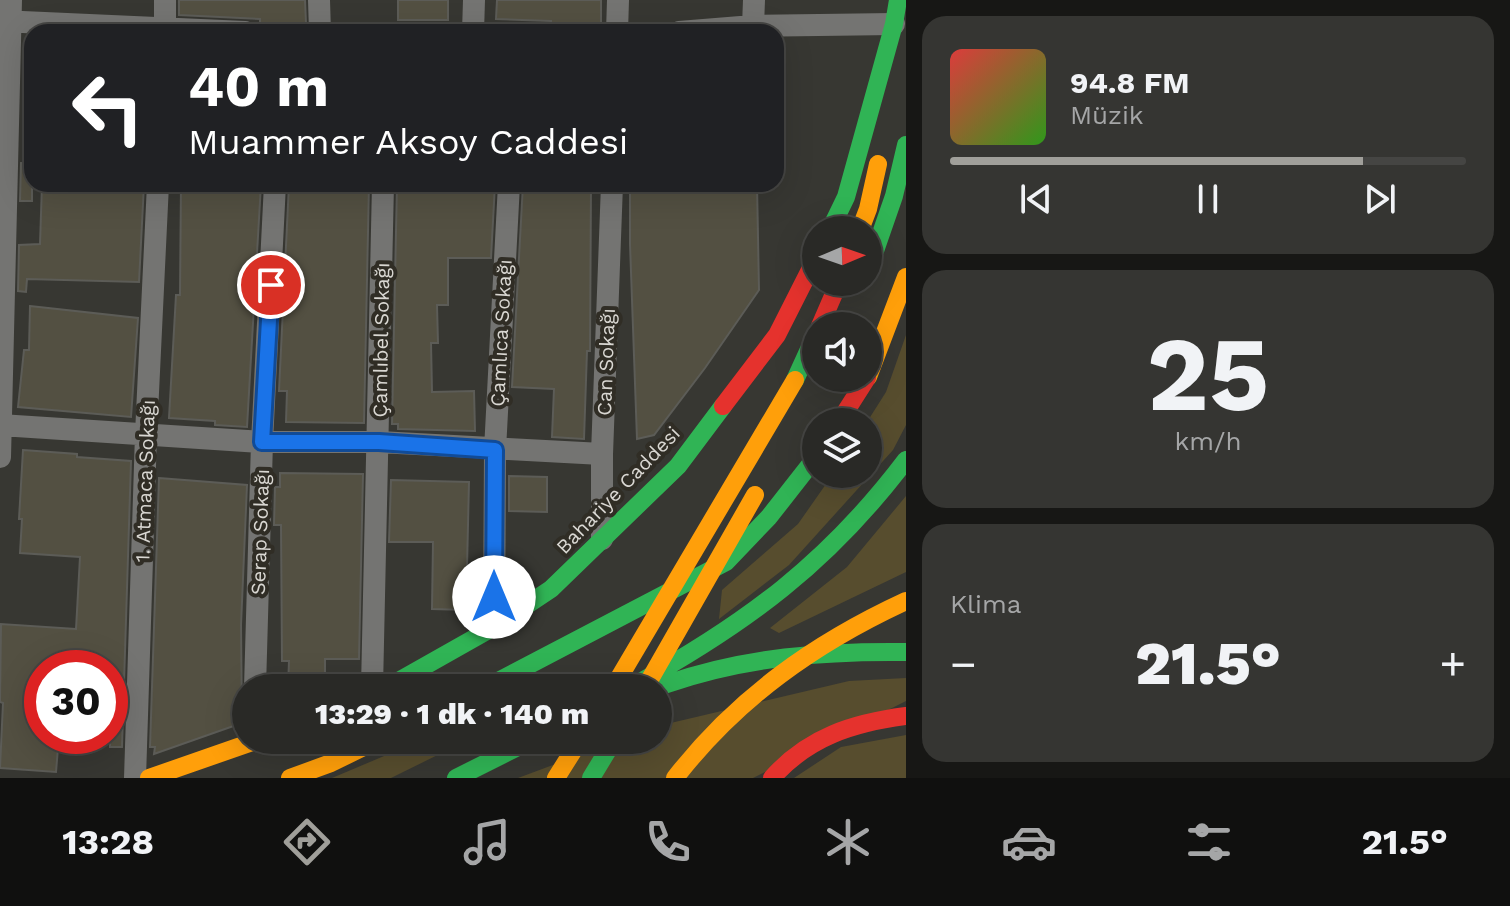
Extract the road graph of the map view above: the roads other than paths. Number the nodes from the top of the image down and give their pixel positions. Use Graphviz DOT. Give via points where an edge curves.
graph roads {
  1 [pos="165,0"];
  2 [pos="319,0"];
  3 [pos="474,0"];
  4 [pos="618,0"];
  5 [pos="754,0"];
  6 [pos="898,0"];
  7 [pos="7,14"];
  8 [pos="106,24"];
  9 [pos="165,24"];
  10 [pos="320,24"];
  11 [pos="473,24"];
  12 [pos="617,24"];
  13 [pos="753,24"];
  14 [pos="784,27"];
  15 [pos="900,31"];
  16 [pos="889,109"];
  17 [pos="906,145"];
  18 [pos="880,152"];
  19 [pos="158,192"];
  20 [pos="275,192"];
  21 [pos="383,192"];
  22 [pos="509,192"];
  23 [pos="612,192"];
  24 [pos="837,216"];
  25 [pos="865,216"];
  26 [pos="882,231"];
  27 [pos="906,277"];
  28 [pos="802,286"];
  29 [pos="882,340"];
  30 [pos="802,365"];
  31 [pos="1,425"];
  32 [pos="146,434"];
  33 [pos="262,442"];
  34 [pos="379,442"];
  35 [pos="495,450"];
  36 [pos="602,454"];
  37 [pos="0,457"];
  38 [pos="906,460"];
  39 [pos="802,475"];
  40 [pos="763,482"];
  41 [pos="602,539"];
  42 [pos="906,601"];
  43 [pos="494,627"];
  44 [pos="906,652"];
  45 [pos="255,674"];
  46 [pos="372,674"];
  47 [pos="411,674"];
  48 [pos="512,674"];
  49 [pos="621,674"];
  50 [pos="653,674"];
  51 [pos="654,674"];
  52 [pos="672,683"];
  53 [pos="906,716"];
  54 [pos="232,749"];
  55 [pos="349,754"];
  56 [pos="504,754"];
  57 [pos="571,754"];
  58 [pos="606,754"];
  59 [pos="135,778"];
  60 [pos="149,778"];
  61 [pos="290,778"];
  62 [pos="456,778"];
  63 [pos="556,778"];
  64 [pos="591,778"];
  65 [pos="675,778"];
  66 [pos="772,778"];
  1 -- 9 [label="street"];
  2 -- 10 [label="street"];
  3 -- 11 [label="street"];
  4 -- 12 [label="street"];
  5 -- 13 [label="street"];
  6 -- 15 [label="main road"];
  7 -- 8 [label="street"];
  7 -- 31 [label="street"];
  14 -- 15 [label="street"];
  15 -- 16 [label="main road"];
  15 -- 24 [label="main road"];
  17 -- 26 [label="main road"];
  18 -- 25 [label="main road"];
  19 -- 32 [label="street, 1. Atmaca Sokağı"];
  20 -- 33 [label="street, Serap Sokağı"];
  21 -- 34 [label="street, Çamlıbel Sokağı"];
  22 -- 35 [label="street, Çamlıca Sokağı"];
  23 -- 36 [label="street, Can Sokağı"];
  27 -- 29 [label="main road"];
  28 -- 41 [label="main road, Bahariye Caddesi" via="777,335 687,455"];
  30 -- 49 [label="main road, bridge"];
  31 -- 32 [label="street"];
  31 -- 37 [label="street"];
  32 -- 33 [label="street"];
  32 -- 59 [label="street, 1. Atmaca Sokağı"];
  33 -- 34 [label="street"];
  33 -- 45 [label="street, Serap Sokağı"];
  34 -- 35 [label="street"];
  34 -- 46 [label="street, Çamlıbel Sokağı"];
  35 -- 36 [label="street"];
  35 -- 43 [label="street, Çamlıca Sokağı"];
  36 -- 41 [label="street, Can Sokağı"];
  38 -- 51 [label="main road" via="818,558 756,611"];
  39 -- 48 [label="main road" via="726,562"];
  40 -- 50 [label="main road, bridge"];
  41 -- 43 [label="main road, Bahariye Caddesi" via="551,589"];
  42 -- 65 [label="main road, bridge" via="849,628 780,674 719,726"];
  43 -- 47 [label="main road, Bahariye Caddesi"];
  44 -- 52 [label="main road" via="782,658"];
  53 -- 66 [label="main road" via="827,735 792,757"];
  54 -- 60 [label="main road"];
  55 -- 61 [label="main road"];
  56 -- 62 [label="main road"];
  57 -- 63 [label="main road"];
  58 -- 64 [label="main road"];
}
